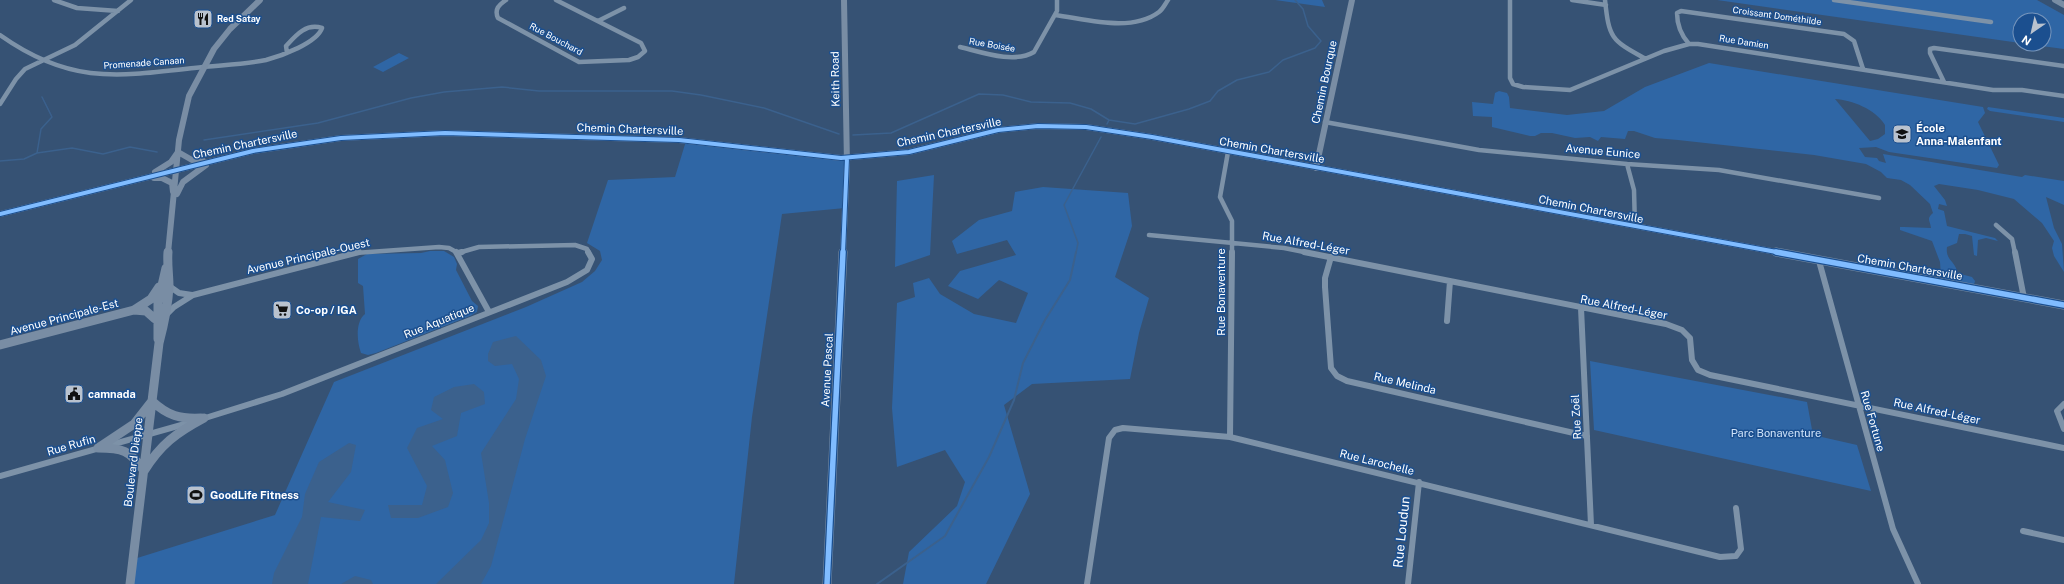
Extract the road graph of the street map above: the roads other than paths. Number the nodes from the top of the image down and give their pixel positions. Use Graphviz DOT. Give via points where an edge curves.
graph roads {
  1 [pos="54,0"];
  2 [pos="131,0"];
  3 [pos="260,0"];
  4 [pos="506,0"];
  5 [pos="556,0"];
  6 [pos="844,0"];
  7 [pos="1057,0"];
  8 [pos="1168,0"];
  9 [pos="1352,0"];
  10 [pos="1510,0"];
  11 [pos="1572,0"];
  12 [pos="1834,0"];
  13 [pos="1875,0"];
  14 [pos="2055,0"];
  15 [pos="1605,2"];
  16 [pos="2064,5"];
  17 [pos="1878,6"];
  18 [pos="624,8"];
  19 [pos="118,11"];
  20 [pos="1055,15"];
  21 [pos="598,21"];
  22 [pos="1991,22"];
  23 [pos="0,35"];
  24 [pos="1689,44"];
  25 [pos="960,48"];
  26 [pos="287,53"];
  27 [pos="1644,58"];
  28 [pos="40,61"];
  29 [pos="2064,66"];
  30 [pos="203,67"];
  31 [pos="1863,69"];
  32 [pos="1944,82"];
  33 [pos="2064,96"];
  34 [pos="0,104"];
  35 [pos="1326,122"];
  36 [pos="178,152"];
  37 [pos="1228,152"];
  38 [pos="847,158"];
  39 [pos="222,159"];
  40 [pos="1627,164"];
  41 [pos="1316,168"];
  42 [pos="176,170"];
  43 [pos="138,179"];
  44 [pos="1879,198"];
  45 [pos="175,199"];
  46 [pos="0,214"];
  47 [pos="1996,225"];
  48 [pos="1635,227"];
  49 [pos="1150,235"];
  50 [pos="1231,243"];
  51 [pos="458,253"];
  52 [pos="1331,257"];
  53 [pos="1819,261"];
  54 [pos="167,264"];
  55 [pos="1450,281"];
  56 [pos="169,286"];
  57 [pos="159,287"];
  58 [pos="193,295"];
  59 [pos="2024,298"];
  60 [pos="2064,305"];
  61 [pos="1581,308"];
  62 [pos="134,310"];
  63 [pos="489,312"];
  64 [pos="166,315"];
  65 [pos="155,319"];
  66 [pos="1447,321"];
  67 [pos="159,343"];
  68 [pos="0,345"];
  69 [pos="152,401"];
  70 [pos="2064,404"];
  71 [pos="1858,405"];
  72 [pos="204,418"];
  73 [pos="2064,429"];
  74 [pos="148,434"];
  75 [pos="1587,436"];
  76 [pos="1230,437"];
  77 [pos="98,448"];
  78 [pos="2064,448"];
  79 [pos="144,471"];
  80 [pos="0,476"];
  81 [pos="1419,482"];
  82 [pos="1736,508"];
  83 [pos="1591,525"];
  84 [pos="2023,531"];
  85 [pos="2064,540"];
  86 [pos="130,584"];
  87 [pos="827,584"];
  88 [pos="1087,584"];
  89 [pos="1408,584"];
  90 [pos="1918,584"];
  1 -- 19 [label="street" via="65,7"];
  2 -- 19 [label="street"];
  3 -- 30 [label="street" via="230,29"];
  4 -- 21 [label="street, Rue Bouchard" via="498,6 498,18 579,62 628,60 638,57 645,51 641,43"];
  5 -- 21 [label="street, Rue Bouchard"];
  6 -- 38 [label="street, Keith Road"];
  7 -- 20 [label="street, Rue Boisée"];
  8 -- 20 [label="street" via="1164,10 1158,15 1136,22"];
  9 -- 35 [label="street, Chemin Bourque"];
  10 -- 27 [label="street, Rue Damien" via="1510,78 1513,84 1570,90"];
  11 -- 15 [label="street"];
  12 -- 17 [label="street"];
  13 -- 17 [label="street"];
  14 -- 16 [label="street"];
  15 -- 27 [label="street" via="1613,40"];
  17 -- 22 [label="street"];
  18 -- 21 [label="street"];
  19 -- 28 [label="street" via="74,45"];
  20 -- 25 [label="street, Rue Boisée" via="1034,52 1028,57 1017,58"];
  23 -- 28 [label="street, Promenade Canaan"];
  24 -- 27 [label="street, Rue Damien"];
  24 -- 31 [label="street, Rue Damien" via="1711,45"];
  24 -- 31 [label="street, Croissant Dométhilde" via="1681,35 1677,16 1681,11 1844,34 1854,41"];
  26 -- 26 [label="street, Promenade Canaan" via="286,46 303,29 314,26 322,28 313,38"];
  26 -- 30 [label="street, Promenade Canaan" via="259,61"];
  28 -- 30 [label="street, Promenade Canaan" via="76,72 95,74"];
  28 -- 34 [label="street" via="16,78"];
  29 -- 32 [label="street" via="1930,49"];
  30 -- 36 [label="street" via="189,96"];
  31 -- 32 [label="street, Rue Damien"];
  32 -- 33 [label="street, Rue Damien" via="1992,90 2022,90"];
  35 -- 40 [label="street, Avenue Eunice" via="1479,150"];
  35 -- 41 [label="street, Chemin Bourque"];
  36 -- 39 [label="street" via="192,160"];
  36 -- 42 [label="street"];
  36 -- 43 [label="street" via="166,165"];
  37 -- 38 [label="street, Chemin Chartersville" via="1110,130 1048,126 998,130 909,152"];
  37 -- 41 [label="street, Chemin Chartersville"];
  37 -- 50 [label="street, Rue Bonaventure" via="1220,197 1232,221"];
  38 -- 39 [label="street, Chemin Chartersville" via="679,140 445,133 306,142"];
  38 -- 87 [label="street, Avenue Pascal"];
  39 -- 42 [label="street, Chemin Chartersville"];
  39 -- 45 [label="street" via="191,174 183,182"];
  40 -- 44 [label="street, Avenue Eunice" via="1719,170"];
  40 -- 48 [label="street" via="1634,190"];
  41 -- 48 [label="street, Chemin Chartersville"];
  42 -- 43 [label="street, Chemin Chartersville"];
  42 -- 45 [label="street"];
  43 -- 45 [label="street" via="159,178 169,181 172,183"];
  43 -- 46 [label="street, Chemin Chartersville"];
  45 -- 54 [label="street"];
  47 -- 59 [label="street" via="2012,239"];
  48 -- 53 [label="street, Chemin Chartersville"];
  49 -- 50 [label="street, Rue Alfred-Léger"];
  50 -- 52 [label="street, Rue Alfred-Léger" via="1273,246"];
  50 -- 76 [label="street, Rue Bonaventure"];
  51 -- 58 [label="street, Avenue Principale-Ouest" via="445,247 363,251"];
  51 -- 63 [label="street"];
  51 -- 63 [label="street, Rue Aquatique" via="475,247 568,244 584,247 591,255 590,266 579,276"];
  52 -- 55 [label="street, Rue Alfred-Léger"];
  52 -- 75 [label="street, Rue Melinda" via="1325,287 1331,364 1337,376 1347,381"];
  53 -- 59 [label="street, Chemin Chartersville"];
  53 -- 71 [label="street, Rue Fortune"];
  54 -- 56 [label="street"];
  54 -- 57 [label="street"];
  55 -- 61 [label="street, Rue Alfred-Léger"];
  55 -- 66 [label="street"];
  56 -- 58 [label="street" via="179,293"];
  56 -- 64 [label="street"];
  57 -- 62 [label="street, Avenue Principale-Est" via="151,299"];
  57 -- 65 [label="street"];
  58 -- 64 [label="street"];
  59 -- 60 [label="street, Chemin Chartersville"];
  61 -- 71 [label="street, Rue Alfred-Léger" via="1666,324 1682,330 1690,338 1692,360 1698,370 1710,375"];
  61 -- 75 [label="street, Rue Zoël"];
  62 -- 65 [label="street" via="146,311"];
  62 -- 68 [label="street, Avenue Principale-Est"];
  63 -- 72 [label="street, Rue Aquatique" via="282,394"];
  64 -- 67 [label="street"];
  65 -- 67 [label="street"];
  67 -- 69 [label="street, Boulevard Dieppe"];
  69 -- 72 [label="street" via="172,418"];
  69 -- 74 [label="street, Boulevard Dieppe"];
  69 -- 77 [label="street" via="134,424"];
  70 -- 73 [label="street" via="2057,411"];
  71 -- 78 [label="street, Rue Alfred-Léger"];
  71 -- 90 [label="street, Rue Fortune" via="1893,529"];
  72 -- 74 [label="street, Rue Aquatique"];
  72 -- 79 [label="street" via="165,441"];
  74 -- 77 [label="street, Rue Rufin"];
  74 -- 79 [label="street, Boulevard Dieppe"];
  75 -- 83 [label="street, Rue Zoël"];
  76 -- 81 [label="street, Rue Larochelle"];
  76 -- 88 [label="street, Rue Larochelle" via="1127,428 1115,430 1109,438"];
  77 -- 79 [label="street" via="127,450"];
  77 -- 80 [label="street, Rue Rufin"];
  79 -- 86 [label="street, Boulevard Dieppe"];
  81 -- 83 [label="street, Rue Larochelle"];
  81 -- 89 [label="street, Rue Loudun"];
  82 -- 83 [label="street, Rue Larochelle" via="1741,549 1736,556 1720,556"];
  84 -- 85 [label="street"];
}
